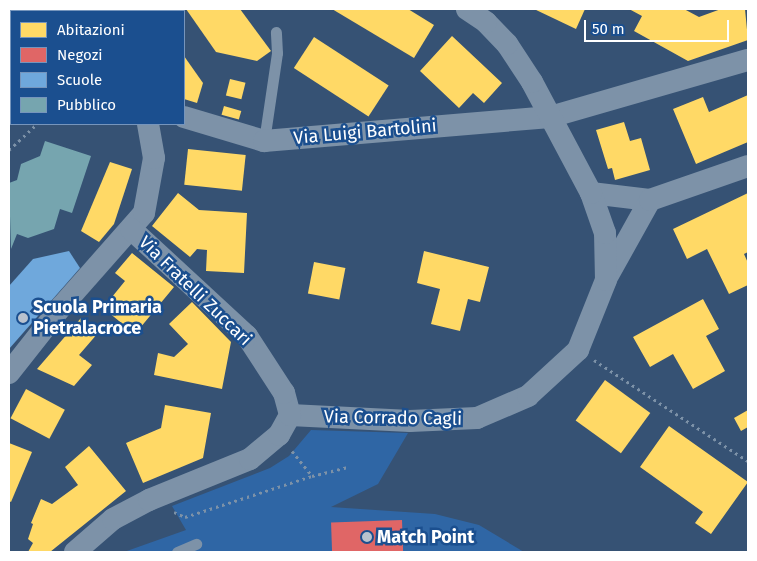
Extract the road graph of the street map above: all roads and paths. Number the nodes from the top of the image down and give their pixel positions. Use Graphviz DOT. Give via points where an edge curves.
graph roads {
  1 [pos="467,9"];
  2 [pos="276,32"];
  3 [pos="748,60"];
  4 [pos="185,117"];
  5 [pos="550,117"];
  6 [pos="36,125"];
  7 [pos="148,125"];
  8 [pos="264,141"];
  9 [pos="9,150"];
  10 [pos="748,166"];
  11 [pos="591,194"];
  12 [pos="650,200"];
  13 [pos="131,229"];
  14 [pos="606,280"];
  15 [pos="578,350"];
  16 [pos="9,374"];
  17 [pos="290,415"];
  18 [pos="280,435"];
  19 [pos="748,461"];
  20 [pos="348,467"];
  21 [pos="312,476"];
  22 [pos="149,500"];
  23 [pos="196,544"];
  24 [pos="75,552"];
  25 [pos="177,552"];
  1 -- 5 [label="street" via="486,22 507,44"];
  2 -- 8 [label="lane"];
  3 -- 5 [label="street, Via Luigi Bartolini"];
  4 -- 8 [label="street, Via Luigi Bartolini"];
  5 -- 8 [label="street, Via Luigi Bartolini"];
  5 -- 11 [label="street"];
  6 -- 9 [label="path"];
  7 -- 13 [label="street" via="154,158 152,176 144,213"];
  10 -- 12 [label="street"];
  11 -- 12 [label="street"];
  11 -- 14 [label="street, Via Corrado Cagli" via="605,233"];
  12 -- 14 [label="street, Via Corrado Cagli"];
  13 -- 16 [label="street" via="62,306"];
  13 -- 17 [label="street, Via Fratelli Zuccari" via="246,336 284,393"];
  14 -- 15 [label="street, Via Corrado Cagli"];
  15 -- 17 [label="street, Via Corrado Cagli" via="528,396 477,418 410,421"];
  15 -- 19 [label="path"];
  17 -- 18 [label="street"];
  18 -- 21 [label="path"];
  18 -- 22 [label="street" via="250,459"];
  20 -- 21 [label="path"];
  21 -- 22 [label="path" via="185,517"];
  22 -- 24 [label="street" via="113,519"];
  23 -- 25 [label="lane"];
}
